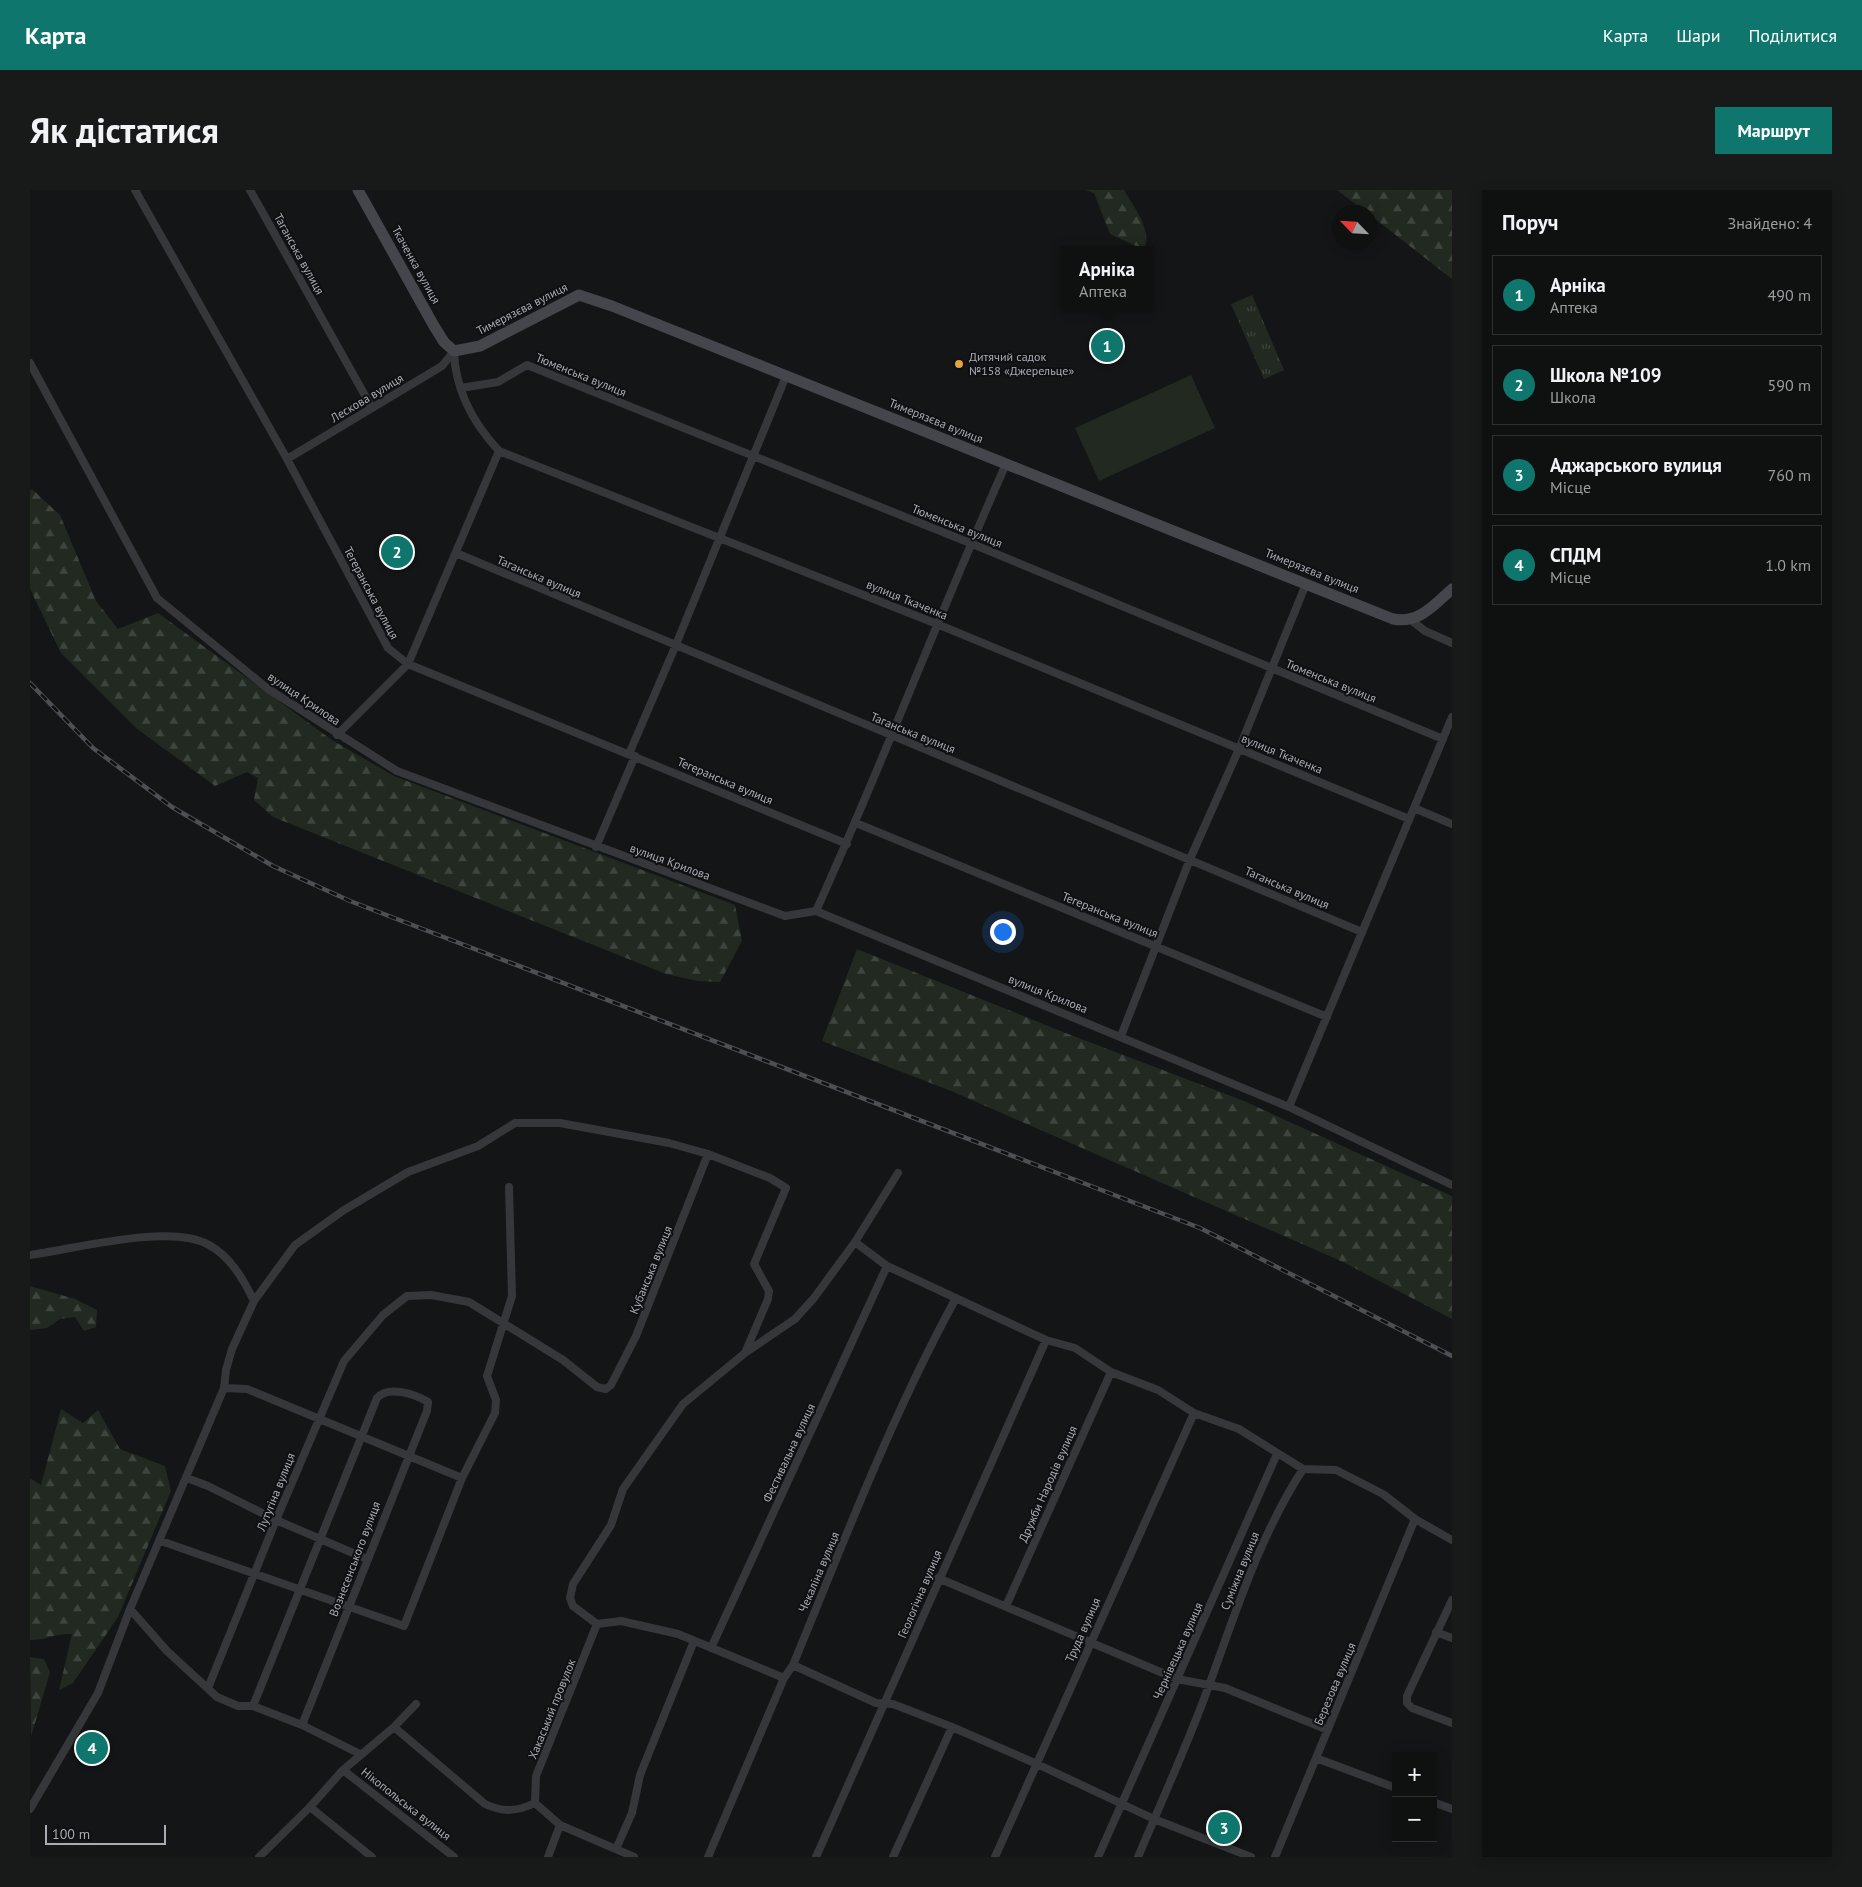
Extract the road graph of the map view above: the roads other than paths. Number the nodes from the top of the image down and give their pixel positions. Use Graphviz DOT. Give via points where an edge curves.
graph roads {
  1 [pos="134,190"];
  2 [pos="250,190"];
  3 [pos="358,190"];
  4 [pos="454,351"];
  5 [pos="30,363"];
  6 [pos="786,376"];
  7 [pos="461,388"];
  8 [pos="372,408"];
  9 [pos="499,451"];
  10 [pos="753,455"];
  11 [pos="287,459"];
  12 [pos="1006,464"];
  13 [pos="719,537"];
  14 [pos="970,543"];
  15 [pos="456,553"];
  16 [pos="1306,584"];
  17 [pos="1452,589"];
  18 [pos="1411,620"];
  19 [pos="937,624"];
  20 [pos="1452,643"];
  21 [pos="675,647"];
  22 [pos="408,664"];
  23 [pos="1272,669"];
  24 [pos="1452,717"];
  25 [pos="1449,730"];
  26 [pos="336,734"];
  27 [pos="891,736"];
  28 [pos="1443,739"];
  29 [pos="1239,749"];
  30 [pos="632,755"];
  31 [pos="1414,808"];
  32 [pos="1410,819"];
  33 [pos="856,823"];
  34 [pos="1452,824"];
  35 [pos="846,844"];
  36 [pos="596,847"];
  37 [pos="1190,859"];
  38 [pos="816,911"];
  39 [pos="1362,932"];
  40 [pos="1156,946"];
  41 [pos="1327,1017"];
  42 [pos="1121,1036"];
  43 [pos="1289,1107"];
  44 [pos="708,1154"];
  45 [pos="898,1173"];
  46 [pos="1452,1185"];
  47 [pos="509,1187"];
  48 [pos="855,1242"];
  49 [pos="30,1255"];
  50 [pos="887,1266"];
  51 [pos="956,1298"];
  52 [pos="254,1301"];
  53 [pos="504,1326"];
  54 [pos="1046,1340"];
  55 [pos="744,1353"];
  56 [pos="1111,1372"];
  57 [pos="224,1388"];
  58 [pos="606,1389"];
  59 [pos="1194,1413"];
  60 [pos="319,1418"];
  61 [pos="361,1435"];
  62 [pos="1277,1454"];
  63 [pos="408,1455"];
  64 [pos="1302,1469"];
  65 [pos="187,1478"];
  66 [pos="462,1478"];
  67 [pos="1416,1519"];
  68 [pos="276,1520"];
  69 [pos="321,1539"];
  70 [pos="1452,1540"];
  71 [pos="161,1541"];
  72 [pos="367,1559"];
  73 [pos="254,1574"];
  74 [pos="938,1578"];
  75 [pos="301,1589"];
  76 [pos="1452,1600"];
  77 [pos="348,1606"];
  78 [pos="1006,1606"];
  79 [pos="130,1609"];
  80 [pos="596,1624"];
  81 [pos="1436,1632"];
  82 [pos="1452,1638"];
  83 [pos="694,1641"];
  84 [pos="1090,1641"];
  85 [pos="711,1648"];
  86 [pos="793,1665"];
  87 [pos="784,1678"];
  88 [pos="1178,1679"];
  89 [pos="1208,1686"];
  90 [pos="208,1688"];
  91 [pos="885,1703"];
  92 [pos="416,1704"];
  93 [pos="254,1706"];
  94 [pos="1452,1723"];
  95 [pos="302,1725"];
  96 [pos="394,1727"];
  97 [pos="952,1727"];
  98 [pos="1328,1730"];
  99 [pos="360,1754"];
  100 [pos="1316,1758"];
  101 [pos="1037,1764"];
  102 [pos="343,1770"];
  103 [pos="1392,1786"];
  104 [pos="536,1803"];
  105 [pos="1437,1803"];
  106 [pos="1121,1805"];
  107 [pos="310,1807"];
  108 [pos="30,1809"];
  109 [pos="1452,1809"];
  110 [pos="1154,1819"];
  111 [pos="560,1825"];
  112 [pos="616,1849"];
  113 [pos="1140,1856"];
  114 [pos="259,1857"];
  115 [pos="372,1857"];
  116 [pos="454,1857"];
  117 [pos="548,1857"];
  118 [pos="634,1857"];
  119 [pos="708,1857"];
  120 [pos="816,1857"];
  121 [pos="893,1857"];
  122 [pos="995,1857"];
  123 [pos="1098,1857"];
  124 [pos="1251,1857"];
  125 [pos="1275,1857"];
  1 -- 11 [label="street, Тегеранська вулиця"];
  2 -- 8 [label="street, Таганська вулиця"];
  3 -- 4 [label="street, Ткаченка вулиця" via="434,326"];
  4 -- 6 [label="street, Тимерязєва вулиця" via="480,346 579,295"];
  4 -- 7 [label="street, вулиця Ткаченка" via="454,374"];
  4 -- 8 [label="street, Лескова вулиця" via="442,366"];
  5 -- 26 [label="street, вулиця Крилова" via="157,598 268,689"];
  6 -- 10 [label="street"];
  6 -- 12 [label="street, Тимерязєва вулиця"];
  7 -- 9 [label="street, вулиця Ткаченка" via="477,425"];
  7 -- 10 [label="street, Тюменська вулиця" via="498,382 528,365"];
  8 -- 11 [label="street, Лескова вулиця"];
  9 -- 13 [label="street, вулиця Ткаченка"];
  9 -- 15 [label="street"];
  10 -- 13 [label="street"];
  10 -- 14 [label="street, Тюменська вулиця"];
  11 -- 22 [label="street, Тегеранська вулиця" via="388,648"];
  12 -- 14 [label="street"];
  12 -- 16 [label="street, Тимерязєва вулиця"];
  13 -- 19 [label="street, вулиця Ткаченка"];
  13 -- 21 [label="street"];
  14 -- 19 [label="street"];
  14 -- 23 [label="street, Тюменська вулиця"];
  15 -- 21 [label="street, Таганська вулиця"];
  15 -- 22 [label="street"];
  16 -- 18 [label="street, Тимерязєва вулиця" via="1393,619"];
  16 -- 23 [label="street"];
  17 -- 18 [label="street" via="1430,609"];
  18 -- 20 [label="street" via="1425,632"];
  19 -- 27 [label="street"];
  19 -- 29 [label="street, вулиця Ткаченка"];
  21 -- 27 [label="street, Таганська вулиця"];
  21 -- 30 [label="street"];
  22 -- 26 [label="street"];
  22 -- 30 [label="street, Тегеранська вулиця"];
  23 -- 28 [label="street, Тюменська вулиця"];
  23 -- 29 [label="street"];
  24 -- 25 [label="street"];
  25 -- 28 [label="street"];
  26 -- 36 [label="street, вулиця Крилова" via="397,771"];
  27 -- 33 [label="street"];
  27 -- 37 [label="street, Таганська вулиця"];
  28 -- 31 [label="street"];
  29 -- 32 [label="street, вулиця Ткаченка"];
  29 -- 37 [label="street"];
  30 -- 35 [label="street, Тегеранська вулиця"];
  30 -- 36 [label="street"];
  31 -- 32 [label="street"];
  31 -- 34 [label="street"];
  32 -- 39 [label="street"];
  33 -- 35 [label="street"];
  33 -- 40 [label="street, Тегеранська вулиця"];
  35 -- 38 [label="street"];
  36 -- 38 [label="street, вулиця Крилова" via="785,916"];
  37 -- 39 [label="street, Таганська вулиця"];
  37 -- 40 [label="street"];
  38 -- 42 [label="street, вулиця Крилова"];
  39 -- 41 [label="street"];
  40 -- 41 [label="street, Тегеранська вулиця"];
  40 -- 42 [label="street"];
  41 -- 43 [label="street"];
  42 -- 43 [label="street, вулиця Крилова"];
  43 -- 46 [label="street, вулиця Крилова"];
  44 -- 52 [label="street" via="669,1143 560,1123 515,1123 478,1146 408,1172 344,1210 295,1245"];
  44 -- 55 [label="street" via="770,1178 786,1188 754,1264 769,1290 768,1299"];
  44 -- 58 [label="street, Кубанська вулиця" via="636,1336"];
  45 -- 48 [label="street"];
  47 -- 53 [label="street" via="512,1296"];
  48 -- 50 [label="street"];
  48 -- 55 [label="street" via="795,1319"];
  49 -- 52 [label="street" via="102,1243 185,1236 209,1245 231,1262"];
  50 -- 51 [label="street"];
  50 -- 85 [label="street, Фестивальна вулиця"];
  51 -- 54 [label="street"];
  51 -- 86 [label="street, Чекаліна вулиця" via="931,1343"];
  52 -- 57 [label="street" via="232,1350"];
  53 -- 58 [label="street, Лутугіна вулиця" via="563,1360 597,1387"];
  53 -- 60 [label="street, Лутугіна вулиця" via="469,1302 431,1295 407,1296 383,1316 344,1362"];
  53 -- 66 [label="street" via="487,1370 496,1400 495,1414"];
  54 -- 56 [label="street" via="1076,1348"];
  54 -- 74 [label="street, Геологічна вулиця"];
  55 -- 80 [label="street" via="683,1404 623,1490 611,1525 573,1584 570,1598 573,1606"];
  56 -- 59 [label="street" via="1158,1390"];
  56 -- 78 [label="street, Дружби Народів вулиця"];
  57 -- 60 [label="street" via="247,1389"];
  57 -- 65 [label="street"];
  59 -- 62 [label="street" via="1239,1429"];
  59 -- 84 [label="street, Труда вулиця"];
  60 -- 61 [label="street"];
  60 -- 68 [label="street, Лутугіна вулиця"];
  61 -- 63 [label="street"];
  61 -- 63 [label="street, Вознесенського вулиця" via="382,1392 421,1397 428,1402 427,1411"];
  61 -- 69 [label="street"];
  62 -- 64 [label="street"];
  62 -- 88 [label="street, Чернівецька вулиця"];
  63 -- 66 [label="street"];
  63 -- 72 [label="street, Вознесенського вулиця"];
  64 -- 67 [label="street" via="1336,1470 1383,1494"];
  64 -- 89 [label="street, Суміжна вулиця" via="1281,1502 1250,1572"];
  65 -- 68 [label="street"];
  65 -- 71 [label="street"];
  66 -- 77 [label="street" via="404,1626"];
  67 -- 70 [label="street"];
  67 -- 98 [label="street, Березова вулиця"];
  68 -- 69 [label="street"];
  68 -- 73 [label="street, Лутугіна вулиця"];
  69 -- 72 [label="street"];
  69 -- 75 [label="street"];
  71 -- 73 [label="street"];
  71 -- 79 [label="street"];
  72 -- 77 [label="street, Вознесенського вулиця"];
  73 -- 75 [label="street"];
  73 -- 90 [label="street, Лутугіна вулиця"];
  74 -- 78 [label="street"];
  74 -- 91 [label="street, Геологічна вулиця"];
  75 -- 77 [label="street"];
  75 -- 93 [label="street"];
  76 -- 81 [label="street"];
  77 -- 95 [label="street, Вознесенського вулиця"];
  78 -- 84 [label="street"];
  79 -- 90 [label="street"];
  79 -- 108 [label="street" via="98,1693"];
  80 -- 83 [label="street" via="621,1621 678,1634"];
  80 -- 104 [label="street, Хакаський провулок" via="536,1776"];
  81 -- 82 [label="street"];
  81 -- 94 [label="street" via="1407,1696 1407,1703 1412,1708"];
  83 -- 85 [label="street"];
  83 -- 112 [label="street" via="640,1775 632,1813"];
  84 -- 88 [label="street"];
  84 -- 101 [label="street, Труда вулиця"];
  85 -- 87 [label="street"];
  86 -- 87 [label="street, Чекаліна вулиця"];
  86 -- 91 [label="street" via="876,1703"];
  87 -- 119 [label="street, Чекаліна вулиця"];
  88 -- 89 [label="street"];
  88 -- 106 [label="street, Чернівецька вулиця"];
  89 -- 98 [label="street" via="1225,1688"];
  89 -- 110 [label="street, Суміжна вулиця"];
  90 -- 93 [label="street" via="217,1697 238,1706"];
  91 -- 97 [label="street"];
  91 -- 120 [label="street, Геологічна вулиця"];
  92 -- 96 [label="street"];
  93 -- 95 [label="street"];
  95 -- 99 [label="street"];
  96 -- 99 [label="street"];
  96 -- 104 [label="street" via="486,1804 508,1811 521,1810"];
  97 -- 101 [label="street"];
  97 -- 121 [label="street"];
  98 -- 100 [label="street, Березова вулиця"];
  99 -- 102 [label="street"];
  100 -- 103 [label="street"];
  100 -- 125 [label="street, Березова вулиця"];
  101 -- 106 [label="street"];
  101 -- 122 [label="street, Труда вулиця"];
  102 -- 107 [label="street"];
  102 -- 116 [label="street, Нікопольська вулиця"];
  104 -- 111 [label="street"];
  105 -- 109 [label="street"];
  106 -- 110 [label="street"];
  106 -- 123 [label="street, Чернівецька вулиця"];
  107 -- 114 [label="street"];
  107 -- 115 [label="street"];
  110 -- 113 [label="street, Суміжна вулиця"];
  110 -- 124 [label="street"];
  111 -- 112 [label="street"];
  111 -- 117 [label="street"];
  112 -- 118 [label="street"];
}
